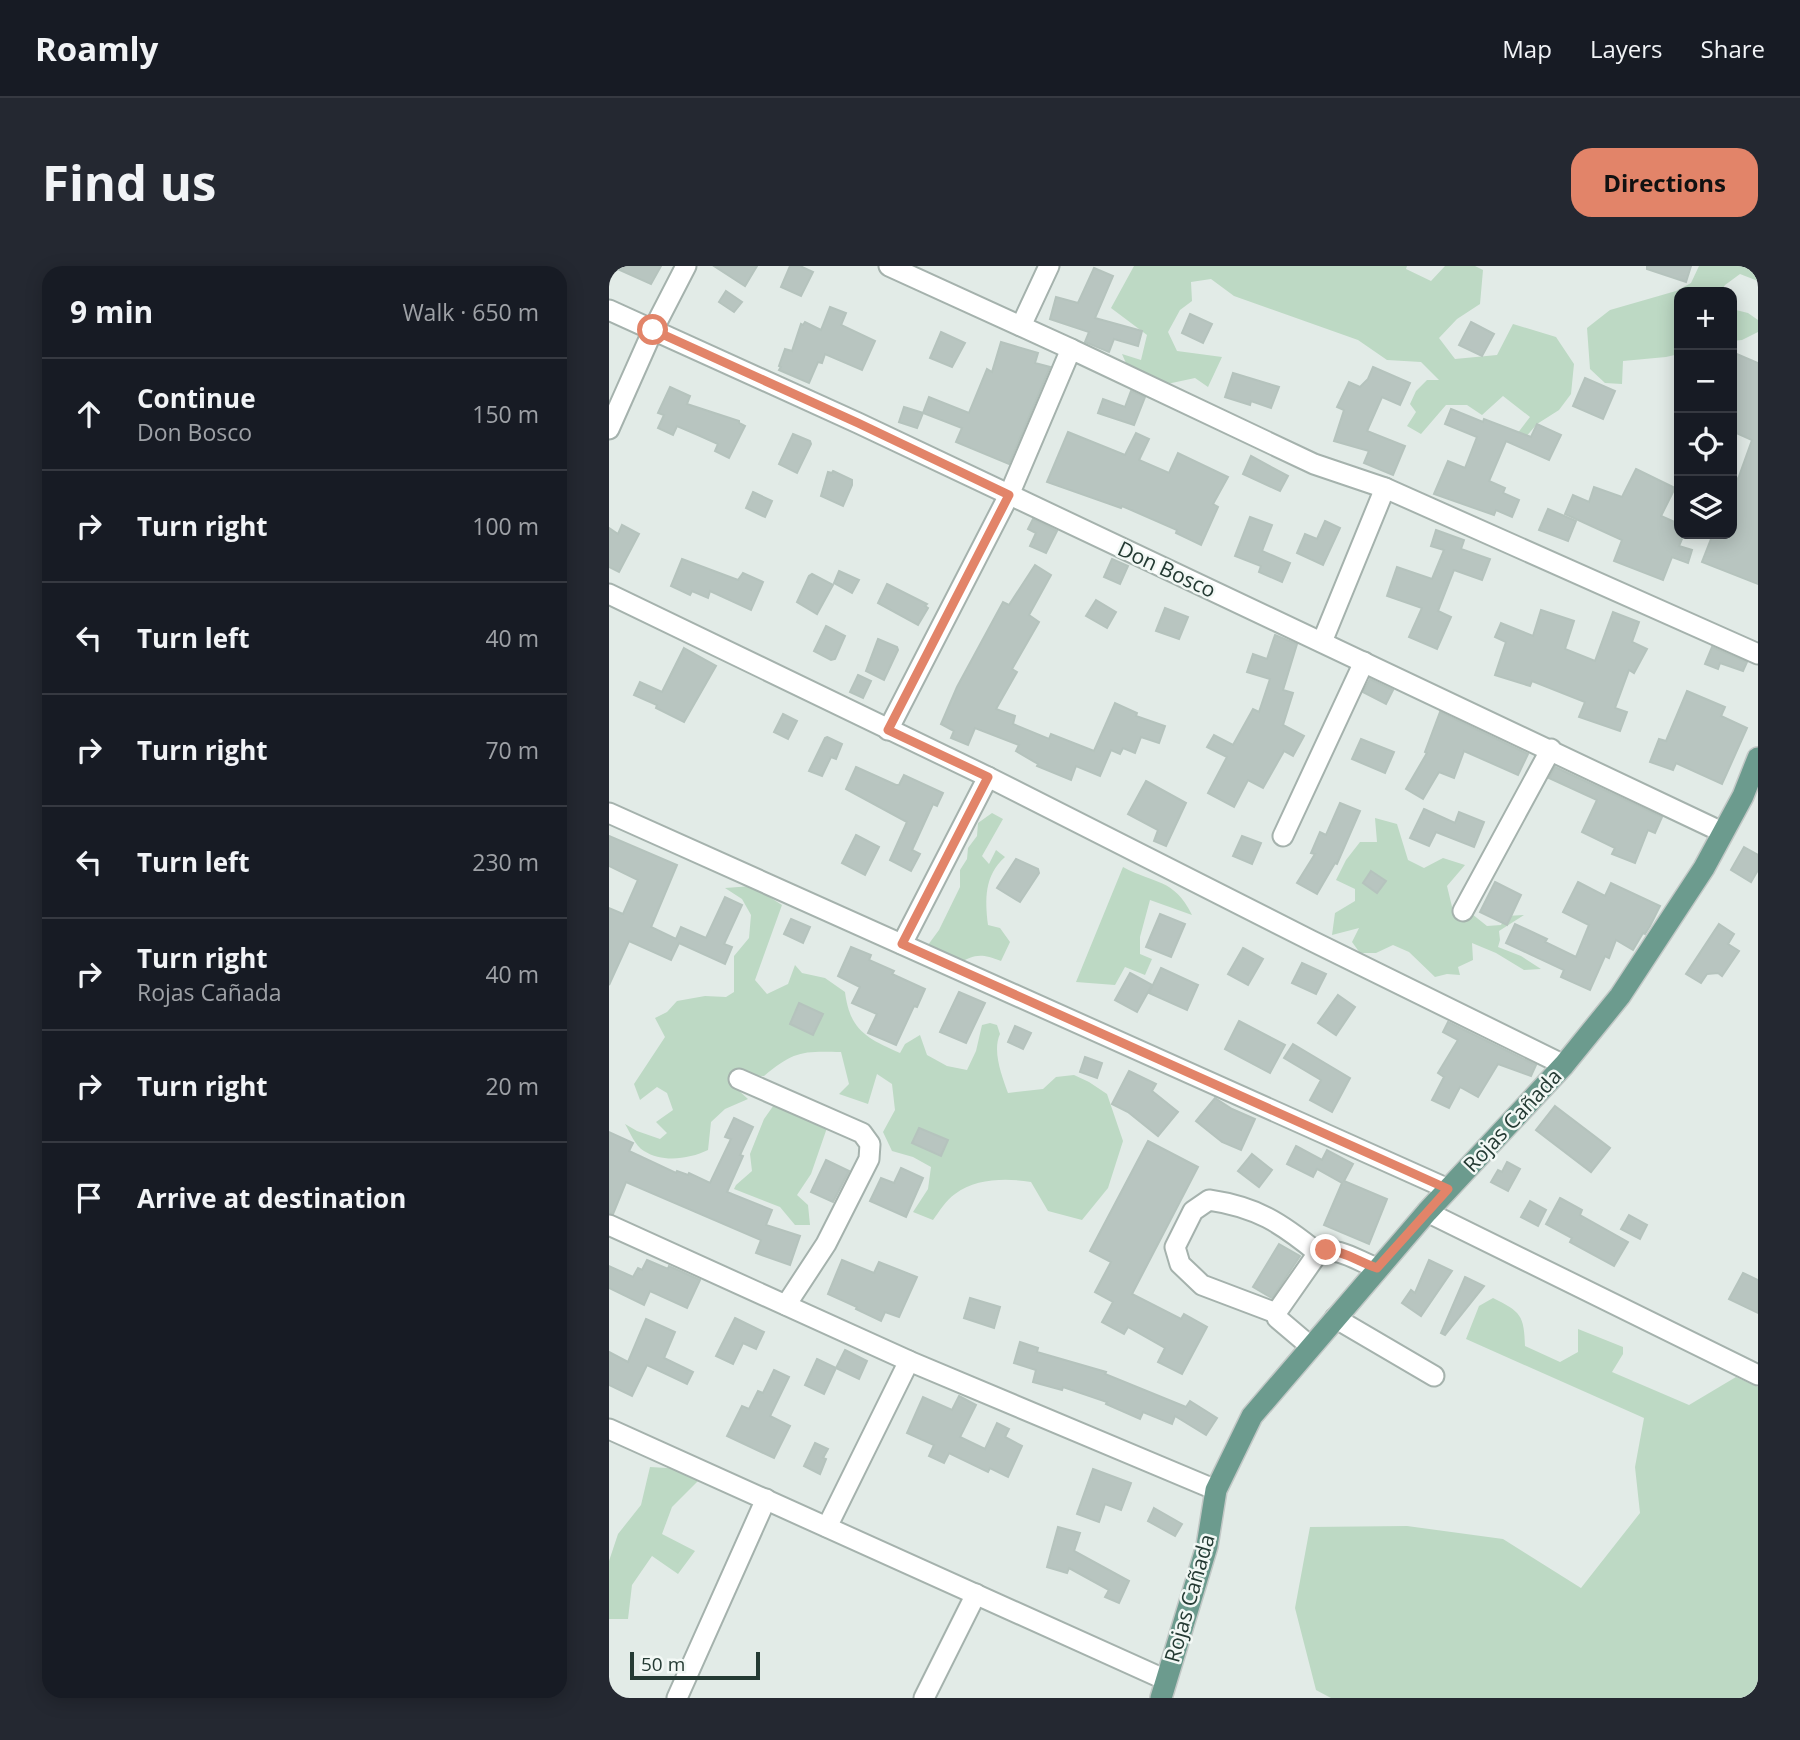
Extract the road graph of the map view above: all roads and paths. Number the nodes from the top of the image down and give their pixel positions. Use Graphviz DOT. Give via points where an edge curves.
graph roads {
  1 [pos="686,266"];
  2 [pos="888,266"];
  3 [pos="1049,266"];
  4 [pos="609,310"];
  5 [pos="1021,326"];
  6 [pos="653,330"];
  7 [pos="1071,349"];
  8 [pos="609,429"];
  9 [pos="1385,488"];
  10 [pos="1009,495"];
  11 [pos="609,594"];
  12 [pos="1322,642"];
  13 [pos="1758,654"];
  14 [pos="1364,662"];
  15 [pos="888,730"];
  16 [pos="1551,749"];
  17 [pos="1758,758"];
  18 [pos="988,777"];
  19 [pos="609,813"];
  20 [pos="1723,832"];
  21 [pos="1283,836"];
  22 [pos="1463,911"];
  23 [pos="902,944"];
  24 [pos="1564,1065"];
  25 [pos="740,1079"];
  26 [pos="1448,1189"];
  27 [pos="1427,1212"];
  28 [pos="609,1225"];
  29 [pos="1318,1253"];
  30 [pos="1377,1268"];
  31 [pos="786,1305"];
  32 [pos="1276,1313"];
  33 [pos="1335,1318"];
  34 [pos="1310,1346"];
  35 [pos="909,1361"];
  36 [pos="1758,1375"];
  37 [pos="1434,1376"];
  38 [pos="609,1429"];
  39 [pos="1216,1490"];
  40 [pos="765,1499"];
  41 [pos="827,1527"];
  42 [pos="976,1594"];
  43 [pos="1164,1689"];
  44 [pos="677,1698"];
  45 [pos="925,1698"];
  1 -- 6 [label="street"];
  2 -- 5 [label="street"];
  3 -- 5 [label="street"];
  4 -- 6 [label="street, Don Bosco"];
  5 -- 7 [label="street"];
  6 -- 8 [label="street"];
  6 -- 10 [label="street, Don Bosco"];
  7 -- 9 [label="street" via="1314,464"];
  7 -- 10 [label="street"];
  9 -- 12 [label="street"];
  9 -- 13 [label="street"];
  10 -- 12 [label="street, Don Bosco"];
  10 -- 15 [label="street"];
  11 -- 15 [label="street"];
  12 -- 14 [label="street, Don Bosco"];
  14 -- 16 [label="street, Don Bosco"];
  14 -- 21 [label="street"];
  15 -- 18 [label="street"];
  16 -- 20 [label="street, Don Bosco"];
  16 -- 22 [label="street"];
  17 -- 20 [label="main road, Rojas Cañada"];
  18 -- 23 [label="street"];
  18 -- 24 [label="street"];
  19 -- 23 [label="street"];
  20 -- 24 [label="main road, Rojas Cañada" via="1620,996"];
  23 -- 26 [label="street"];
  24 -- 26 [label="main road, Rojas Cañada"];
  25 -- 31 [label="street" via="862,1133 870,1144 869,1159 827,1244"];
  26 -- 27 [label="main road, Rojas Cañada"];
  27 -- 30 [label="main road, Rojas Cañada"];
  27 -- 36 [label="street"];
  28 -- 31 [label="street"];
  29 -- 30 [label="street" via="1333,1250"];
  29 -- 32 [label="street"];
  29 -- 32 [label="street" via="1284,1225 1237,1204 1209,1200 1193,1211 1175,1247 1181,1264 1202,1284"];
  30 -- 33 [label="main road, Rojas Cañada"];
  31 -- 35 [label="street"];
  32 -- 34 [label="street"];
  33 -- 34 [label="main road, Rojas Cañada"];
  33 -- 37 [label="street"];
  34 -- 39 [label="main road, Rojas Cañada" via="1252,1416"];
  35 -- 39 [label="street"];
  35 -- 41 [label="street"];
  38 -- 40 [label="street"];
  39 -- 43 [label="main road, Rojas Cañada" via="1206,1546"];
  40 -- 41 [label="street"];
  40 -- 44 [label="street"];
  41 -- 42 [label="street"];
  42 -- 43 [label="street"];
  42 -- 45 [label="street"];
}
